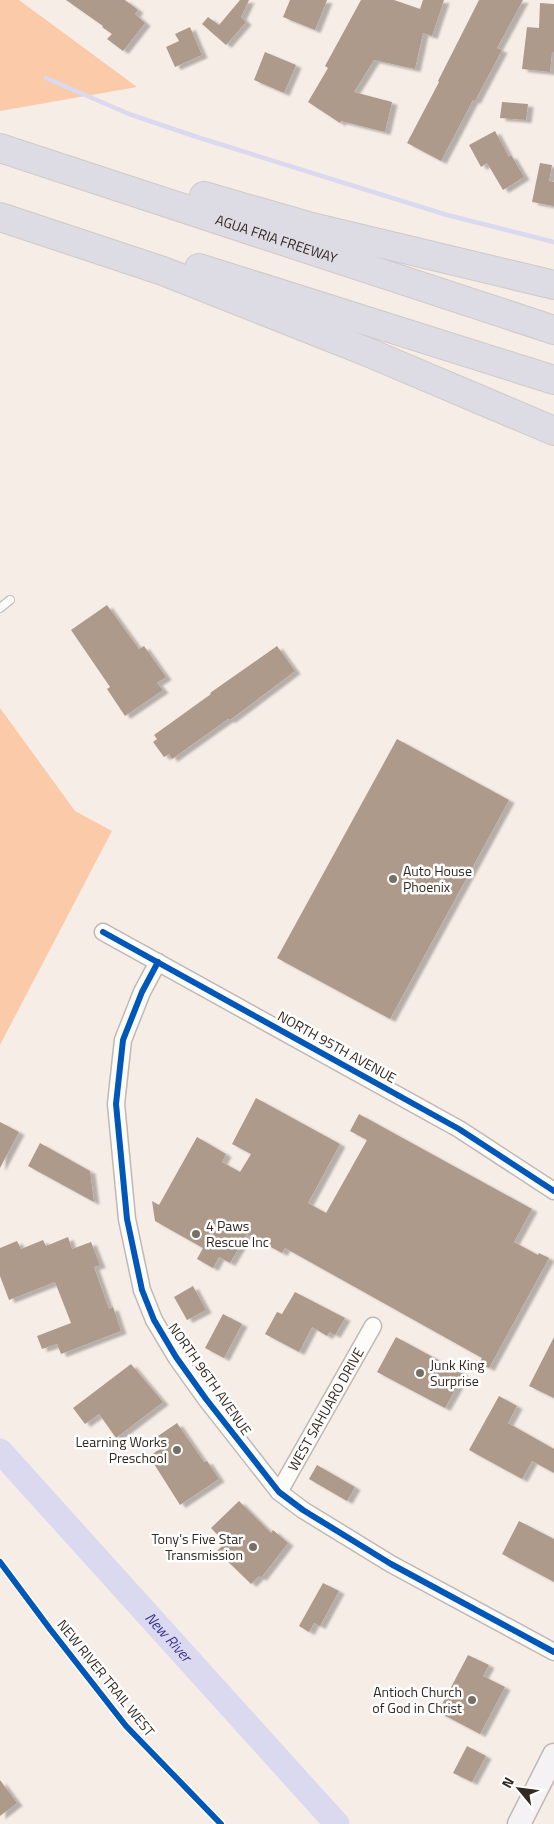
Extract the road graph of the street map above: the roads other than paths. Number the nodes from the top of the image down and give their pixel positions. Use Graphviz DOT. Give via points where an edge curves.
graph roads {
  1 [pos="0,132"];
  2 [pos="0,148"];
  3 [pos="0,204"];
  4 [pos="0,217"];
  5 [pos="554,284"];
  6 [pos="554,330"];
  7 [pos="554,380"];
  8 [pos="554,431"];
  9 [pos="10,600"];
  10 [pos="0,608"];
  11 [pos="103,932"];
  12 [pos="158,962"];
  13 [pos="554,1191"];
  14 [pos="372,1326"];
  15 [pos="280,1492"];
  16 [pos="554,1652"];
  17 [pos="554,1755"];
  18 [pos="519,1824"];
  1 -- 5 [label="highway" via="104,167 308,226"];
  2 -- 6 [label="highway, AGUA FRIA FREEWAY"];
  3 -- 7 [label="highway"];
  4 -- 8 [label="highway" via="163,271"];
  9 -- 10 [label="lane"];
  11 -- 12 [label="street, NORTH 95TH AVENUE"];
  12 -- 13 [label="street, NORTH 95TH AVENUE" via="434,1114"];
  12 -- 15 [label="street, NORTH 96TH AVENUE" via="123,1040 116,1104 127,1219 142,1290 154,1320 176,1357"];
  14 -- 15 [label="street, WEST SAHUARO DRIVE"];
  15 -- 16 [label="street, NORTH 96TH AVENUE" via="303,1510 391,1564"];
  17 -- 18 [label="main road"];
}
